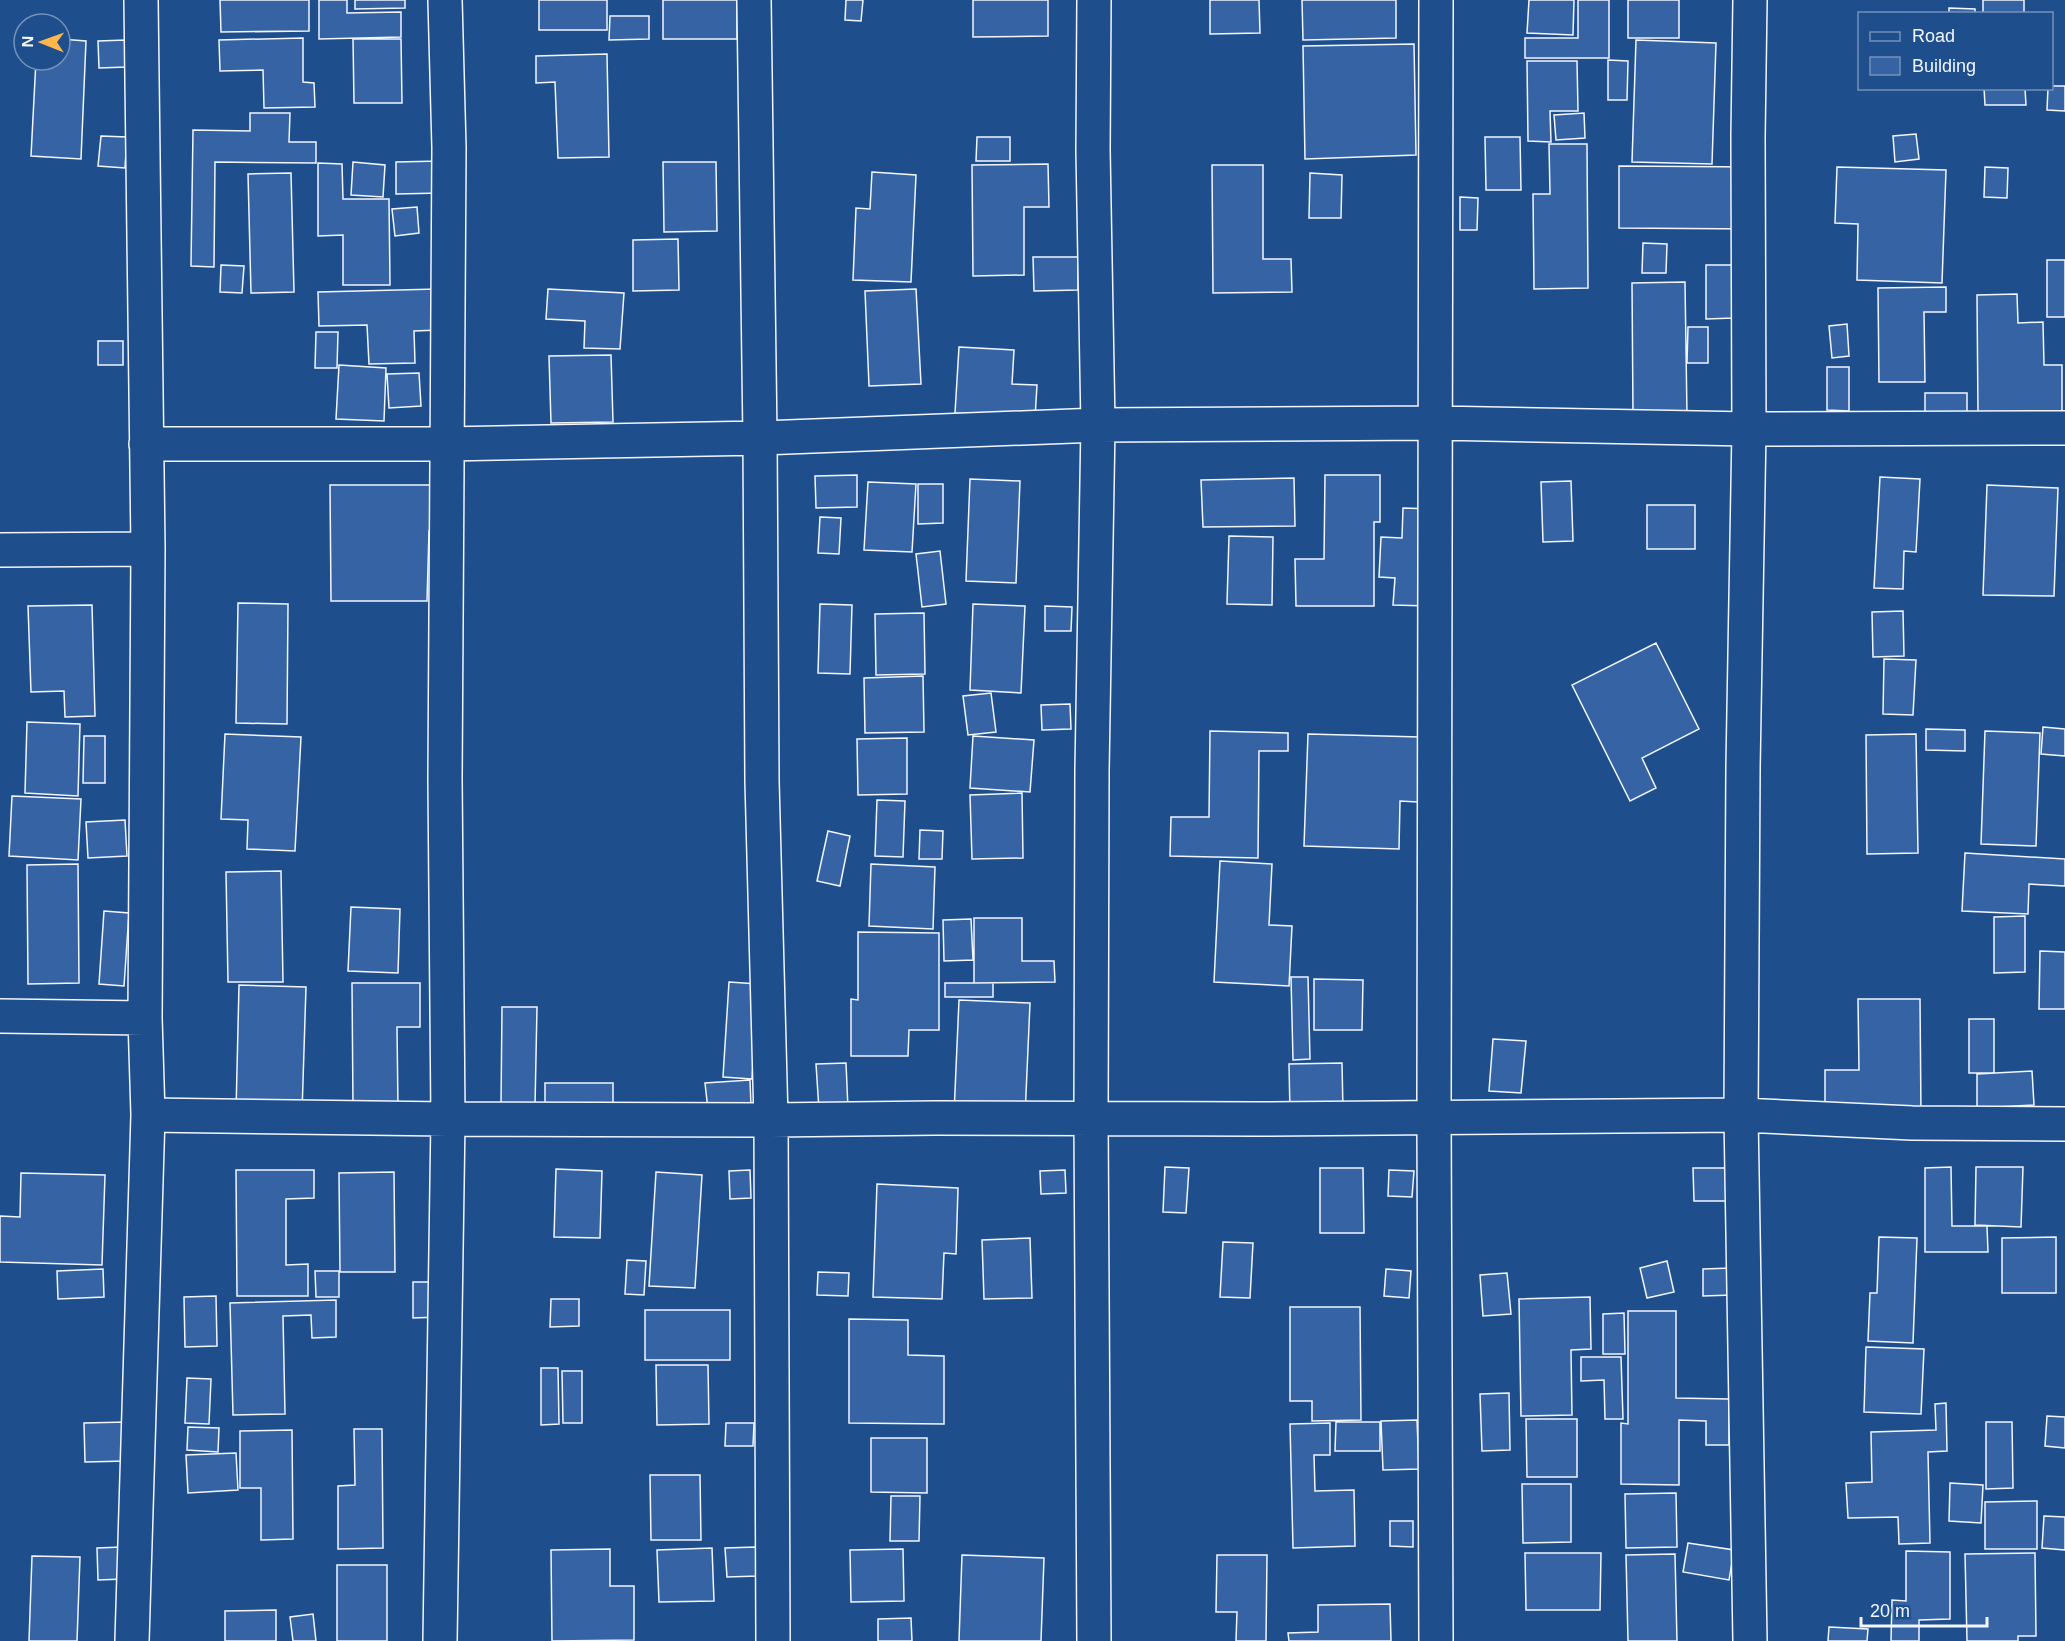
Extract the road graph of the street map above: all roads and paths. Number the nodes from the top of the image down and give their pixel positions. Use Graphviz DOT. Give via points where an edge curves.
graph roads {
  1 [pos="141,0"];
  2 [pos="445,0"];
  3 [pos="754,0"];
  4 [pos="1094,0"];
  5 [pos="1436,0"];
  6 [pos="1750,0"];
  7 [pos="1436,423"];
  8 [pos="1098,426"];
  9 [pos="2065,428"];
  10 [pos="1749,429"];
  11 [pos="760,438"];
  12 [pos="147,444"];
  13 [pos="447,444"];
  14 [pos="148,549"];
  15 [pos="0,550"];
  16 [pos="0,1016"];
  17 [pos="145,1018"];
  18 [pos="148,1115"];
  19 [pos="1740,1115"];
  20 [pos="1434,1116"];
  21 [pos="1090,1118"];
  22 [pos="447,1119"];
  23 [pos="771,1119"];
  24 [pos="2065,1124"];
  25 [pos="132,1641"];
  26 [pos="440,1641"];
  27 [pos="773,1641"];
  28 [pos="1094,1641"];
  29 [pos="1436,1641"];
  30 [pos="1750,1641"];
  1 -- 12 [label="street"];
  2 -- 13 [label="street" via="449,148"];
  3 -- 11 [label="street"];
  4 -- 8 [label="street"];
  5 -- 7 [label="street"];
  6 -- 10 [label="street"];
  7 -- 8 [label="street"];
  7 -- 10 [label="street"];
  7 -- 20 [label="street"];
  8 -- 11 [label="street"];
  8 -- 21 [label="street"];
  9 -- 10 [label="street"];
  10 -- 19 [label="street"];
  11 -- 13 [label="street"];
  11 -- 23 [label="street" via="762,781"];
  12 -- 13 [label="street"];
  12 -- 14 [label="street"];
  13 -- 22 [label="street"];
  14 -- 15 [label="street"];
  14 -- 17 [label="street"];
  16 -- 17 [label="street"];
  17 -- 18 [label="street"];
  18 -- 22 [label="street"];
  18 -- 25 [label="street"];
  19 -- 20 [label="street"];
  19 -- 24 [label="street" via="1912,1123"];
  19 -- 30 [label="street"];
  20 -- 21 [label="street"];
  20 -- 29 [label="street"];
  21 -- 23 [label="street"];
  21 -- 28 [label="street"];
  22 -- 23 [label="street"];
  22 -- 26 [label="street"];
  23 -- 27 [label="street"];
}
